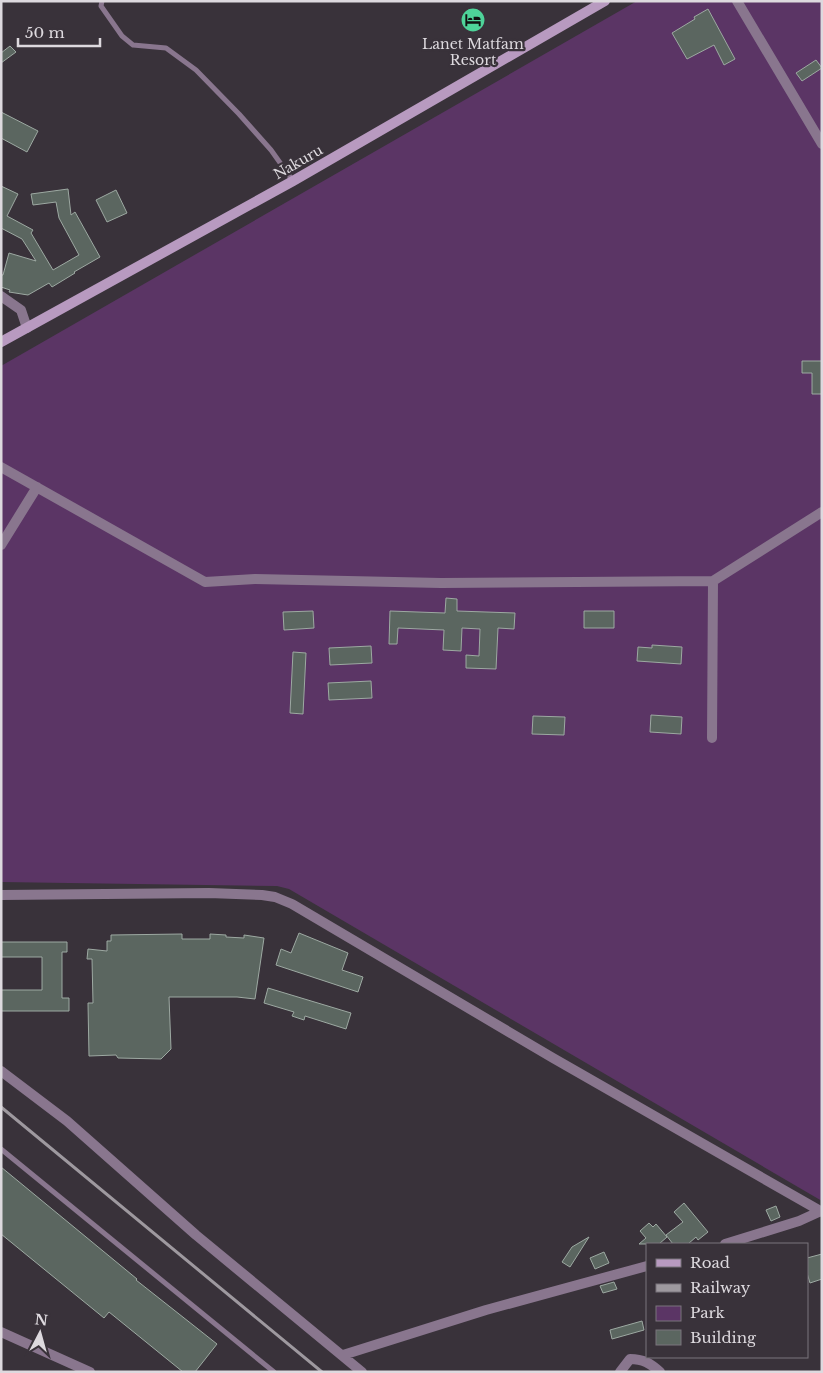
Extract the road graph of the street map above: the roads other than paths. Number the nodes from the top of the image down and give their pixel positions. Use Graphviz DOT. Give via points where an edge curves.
graph roads {
  1 [pos="102,1"];
  2 [pos="605,1"];
  3 [pos="737,1"];
  4 [pos="822,144"];
  5 [pos="293,181"];
  6 [pos="1,296"];
  7 [pos="28,328"];
  8 [pos="1,342"];
  9 [pos="1,467"];
  10 [pos="37,487"];
  11 [pos="822,512"];
  12 [pos="1,545"];
  13 [pos="712,580"];
  14 [pos="712,738"];
  15 [pos="1,895"];
  16 [pos="1,1071"];
  17 [pos="1,1149"];
  18 [pos="821,1212"];
  19 [pos="728,1243"];
  20 [pos="646,1266"];
  21 [pos="1,1332"];
  22 [pos="343,1355"];
  23 [pos="90,1372"];
  24 [pos="274,1372"];
  25 [pos="362,1372"];
  26 [pos="620,1372"];
  27 [pos="660,1372"];
  1 -- 5 [label="lane" via="101,6 122,36 134,44 166,48 196,70 272,150"];
  2 -- 5 [label="main road, Nakuru"];
  3 -- 4 [label="street"];
  5 -- 7 [label="main road, Nakuru"];
  6 -- 7 [label="street" via="21,310"];
  7 -- 8 [label="main road, Nakuru"];
  9 -- 10 [label="street"];
  10 -- 12 [label="street"];
  10 -- 13 [label="street" via="206,582 255,579 441,584"];
  11 -- 13 [label="street"];
  13 -- 14 [label="street"];
  15 -- 18 [label="street" via="209,892 275,896"];
  16 -- 22 [label="street" via="67,1121 196,1235"];
  17 -- 24 [label="lane"];
  18 -- 19 [label="street"];
  20 -- 22 [label="street" via="486,1310"];
  21 -- 23 [label="street"];
  22 -- 25 [label="street"];
  26 -- 27 [label="street" via="630,1359 641,1359"];
}
